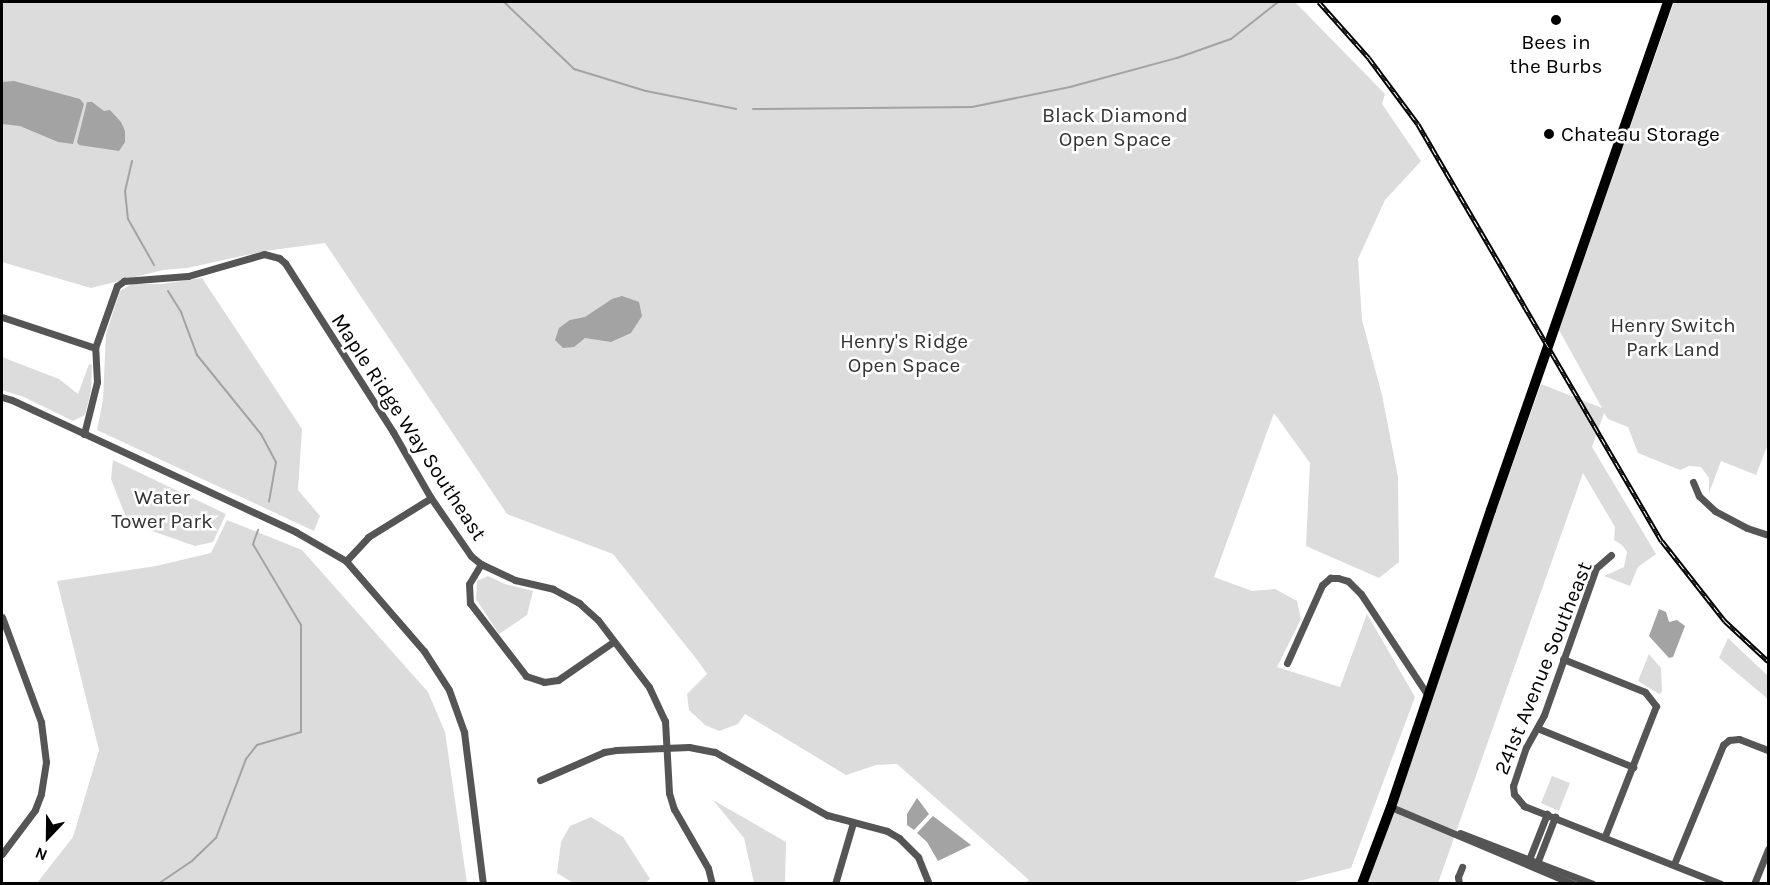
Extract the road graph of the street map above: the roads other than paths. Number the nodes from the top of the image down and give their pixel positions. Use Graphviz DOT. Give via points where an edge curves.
graph roads {
  1 [pos="1668,2"];
  2 [pos="2,317"];
  3 [pos="96,348"];
  4 [pos="2,397"];
  5 [pos="84,434"];
  6 [pos="1693,482"];
  7 [pos="431,498"];
  8 [pos="1768,535"];
  9 [pos="1611,555"];
  10 [pos="346,561"];
  11 [pos="481,564"];
  12 [pos="2,618"];
  13 [pos="613,642"];
  14 [pos="1563,659"];
  15 [pos="1287,663"];
  16 [pos="1429,697"];
  17 [pos="1537,728"];
  18 [pos="668,747"];
  19 [pos="1768,750"];
  20 [pos="1633,767"];
  21 [pos="540,780"];
  22 [pos="1391,807"];
  23 [pos="1551,816"];
  24 [pos="853,823"];
  25 [pos="1605,837"];
  26 [pos="1768,849"];
  27 [pos="2,854"];
  28 [pos="1528,862"];
  29 [pos="1674,864"];
  30 [pos="1536,865"];
  31 [pos="1462,867"];
  32 [pos="1588,883"];
  33 [pos="483,884"];
  34 [pos="712,884"];
  35 [pos="835,884"];
  36 [pos="929,884"];
  37 [pos="1362,884"];
  38 [pos="1459,884"];
  39 [pos="1573,884"];
  40 [pos="1721,884"];
  41 [pos="1754,884"];
  1 -- 16 [label="main road"];
  2 -- 3 [label="street"];
  3 -- 5 [label="street" via="97,382"];
  3 -- 7 [label="street, Maple Ridge Way Southeast" via="117,286 124,281 188,276 272,255 285,263"];
  4 -- 5 [label="street"];
  5 -- 10 [label="street" via="296,532"];
  6 -- 8 [label="street" via="1699,496 1715,511"];
  7 -- 10 [label="street" via="368,537"];
  7 -- 11 [label="street, Maple Ridge Way Southeast" via="464,547"];
  9 -- 14 [label="street, 241st Avenue Southeast" via="1596,568"];
  10 -- 33 [label="street" via="424,651 449,690 464,732"];
  11 -- 13 [label="street, Maple Ridge Way Southeast" via="572,599 598,620"];
  11 -- 13 [label="street" via="469,584 470,603 526,676 544,682 558,680"];
  12 -- 27 [label="street" via="41,722 46,762 35,810"];
  13 -- 18 [label="street, Maple Ridge Way Southeast" via="659,706"];
  14 -- 17 [label="street, 241st Avenue Southeast"];
  14 -- 20 [label="street" via="1645,692 1654,701 1655,714"];
  15 -- 16 [label="street" via="1322,585 1330,578 1338,578 1348,581 1361,594"];
  16 -- 22 [label="main road"];
  17 -- 20 [label="street"];
  17 -- 23 [label="street, 241st Avenue Southeast" via="1513,786 1515,797 1524,806"];
  18 -- 21 [label="street" via="604,752"];
  18 -- 24 [label="street" via="716,752 805,804"];
  18 -- 34 [label="street, Maple Ridge Way Southeast" via="669,793 674,809 708,868"];
  19 -- 29 [label="street" via="1733,739 1721,749"];
  20 -- 25 [label="street"];
  22 -- 28 [label="street" via="1478,838"];
  22 -- 37 [label="main road"];
  23 -- 25 [label="street"];
  23 -- 28 [label="street"];
  23 -- 30 [label="street"];
  24 -- 35 [label="street"];
  24 -- 36 [label="street" via="899,838 918,857"];
  25 -- 29 [label="street"];
  26 -- 41 [label="street"];
  28 -- 30 [label="street"];
  29 -- 40 [label="street"];
  30 -- 32 [label="street"];
  30 -- 39 [label="street"];
  31 -- 38 [label="street"];
}
